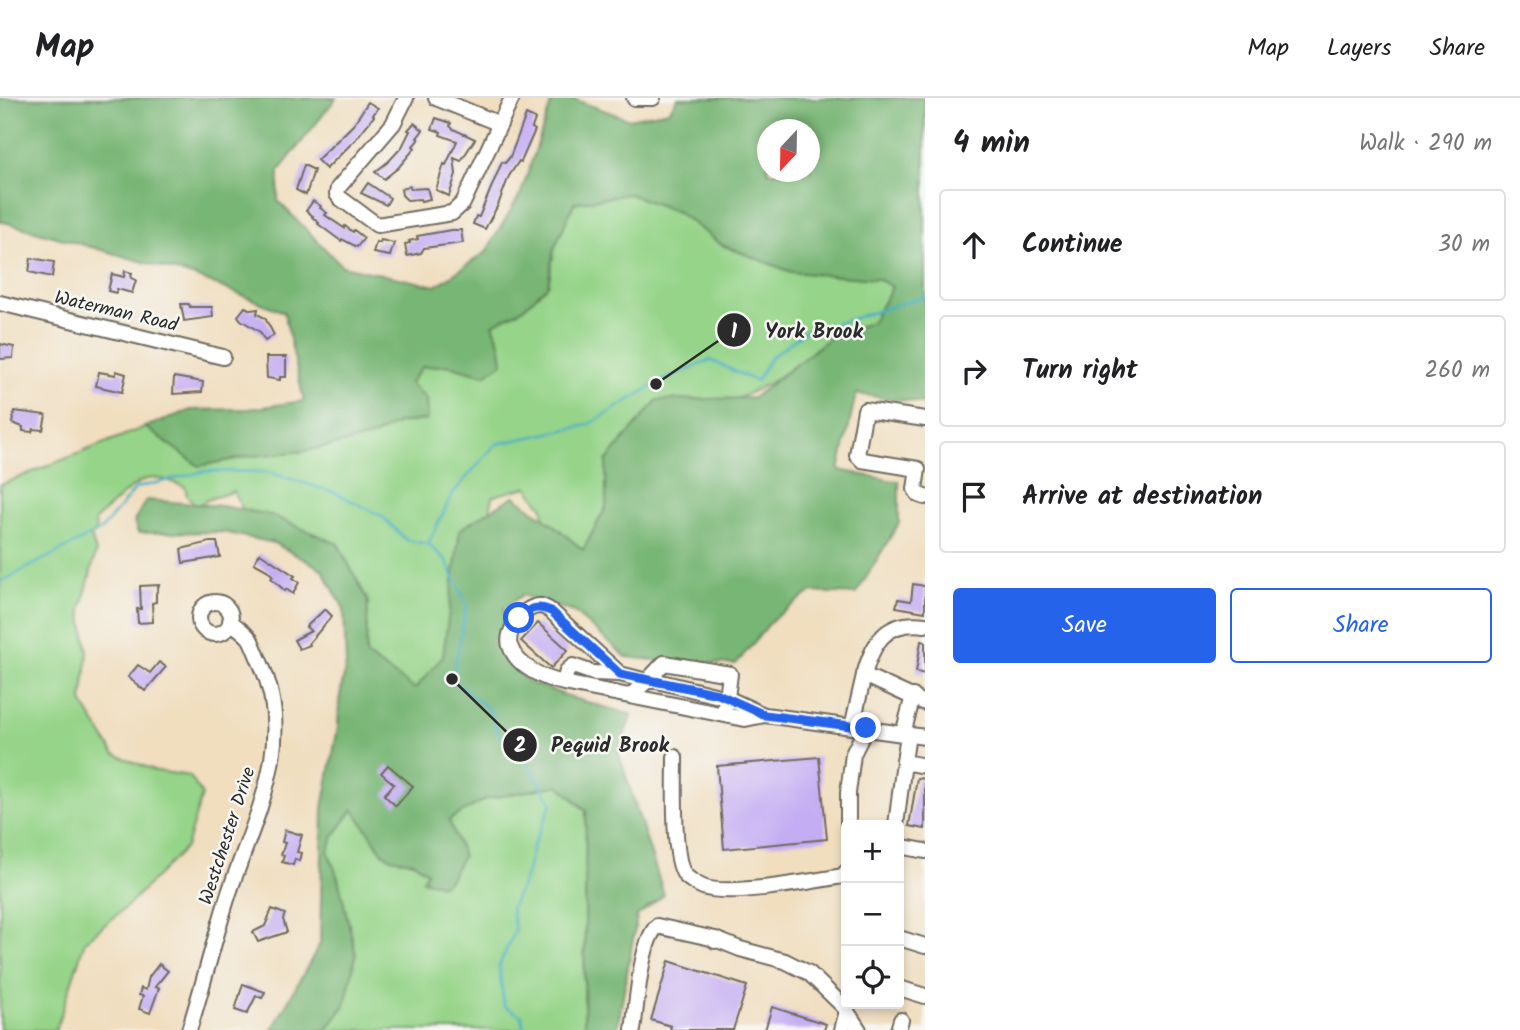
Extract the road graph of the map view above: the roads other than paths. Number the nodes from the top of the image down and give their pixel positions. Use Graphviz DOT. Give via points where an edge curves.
graph roads {
  1 [pos="405,98"];
  2 [pos="436,98"];
  3 [pos="512,98"];
  4 [pos="636,98"];
  5 [pos="653,98"];
  6 [pos="500,124"];
  7 [pos="0,303"];
  8 [pos="223,357"];
  9 [pos="925,419"];
  10 [pos="925,497"];
  11 [pos="230,621"];
  12 [pos="925,625"];
  13 [pos="593,673"];
  14 [pos="620,674"];
  15 [pos="864,675"];
  16 [pos="647,681"];
  17 [pos="564,683"];
  18 [pos="584,688"];
  19 [pos="630,696"];
  20 [pos="727,698"];
  21 [pos="919,700"];
  22 [pos="723,715"];
  23 [pos="765,715"];
  24 [pos="859,727"];
  25 [pos="905,734"];
  26 [pos="925,737"];
  27 [pos="675,757"];
  28 [pos="904,762"];
  29 [pos="925,766"];
  30 [pos="848,820"];
  31 [pos="897,820"];
  32 [pos="904,847"];
  33 [pos="925,851"];
  34 [pos="841,876"];
  35 [pos="904,940"];
  36 [pos="925,946"];
  37 [pos="904,990"];
  38 [pos="925,996"];
  39 [pos="847,1011"];
  40 [pos="189,1030"];
  41 [pos="633,1030"];
  42 [pos="842,1030"];
  43 [pos="859,1030"];
  1 -- 6 [label="street" via="393,124 338,188 340,198 377,225 458,209"];
  2 -- 6 [label="street"];
  3 -- 6 [label="street"];
  4 -- 5 [label="street"];
  7 -- 8 [label="street, Waterman Road"];
  9 -- 10 [label="street" via="865,410 857,455 862,460 918,469 916,491"];
  11 -- 40 [label="street, Westchester Drive" via="249,639 264,672 273,702 275,736 267,783"];
  12 -- 15 [label="street" via="909,623 877,640"];
  13 -- 14 [label="street"];
  13 -- 17 [label="street" via="573,666"];
  13 -- 18 [label="street"];
  14 -- 16 [label="street"];
  14 -- 17 [label="street" via="551,611 541,606 529,609 510,631 509,645 530,669"];
  15 -- 21 [label="street"];
  15 -- 24 [label="street"];
  16 -- 19 [label="street"];
  16 -- 20 [label="street"];
  16 -- 20 [label="street" via="664,663 730,674"];
  17 -- 18 [label="street"];
  18 -- 19 [label="street"];
  19 -- 22 [label="street"];
  20 -- 22 [label="street"];
  20 -- 23 [label="street"];
  21 -- 25 [label="street"];
  22 -- 23 [label="street" via="744,719"];
  23 -- 24 [label="street"];
  24 -- 25 [label="street"];
  24 -- 30 [label="street"];
  25 -- 26 [label="street"];
  25 -- 28 [label="street"];
  27 -- 34 [label="street" via="678,855 684,874 704,888 737,889"];
  28 -- 29 [label="street"];
  28 -- 31 [label="street"];
  32 -- 33 [label="street"];
  35 -- 36 [label="street"];
  37 -- 38 [label="street"];
  39 -- 41 [label="street" via="809,972 785,961 657,926 646,945"];
  39 -- 42 [label="street"];
  39 -- 43 [label="street"];
}
